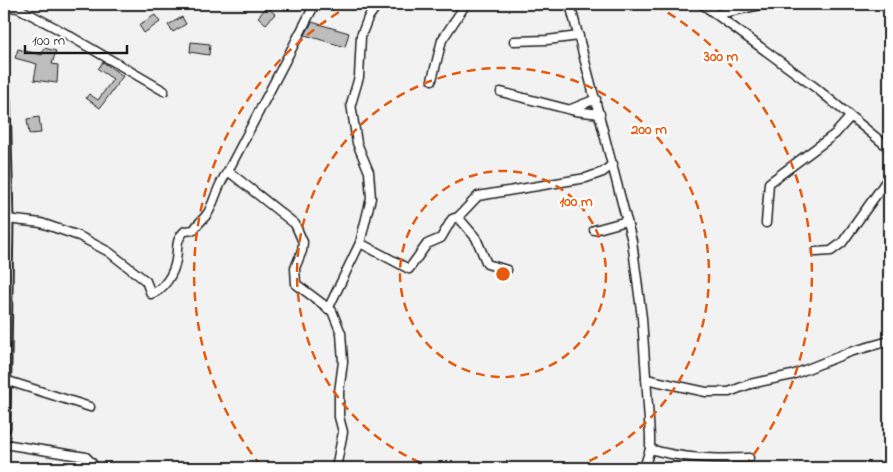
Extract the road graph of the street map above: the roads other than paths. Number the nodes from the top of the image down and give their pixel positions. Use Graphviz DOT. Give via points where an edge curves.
graph roads {
  1 [pos="315,4"];
  2 [pos="378,4"];
  3 [pos="466,4"];
  4 [pos="570,4"];
  5 [pos="765,4"];
  6 [pos="706,5"];
  7 [pos="4,6"];
  8 [pos="718,14"];
  9 [pos="579,36"];
  10 [pos="514,41"];
  11 [pos="432,80"];
  12 [pos="164,91"];
  13 [pos="501,92"];
  14 [pos="4,99"];
  15 [pos="596,99"];
  16 [pos="571,109"];
  17 [pos="600,114"];
  18 [pos="850,117"];
  19 [pos="889,148"];
  20 [pos="613,164"];
  21 [pos="228,171"];
  22 [pos="889,177"];
  23 [pos="458,217"];
  24 [pos="8,219"];
  25 [pos="627,221"];
  26 [pos="766,222"];
  27 [pos="594,230"];
  28 [pos="360,243"];
  29 [pos="816,252"];
  30 [pos="507,270"];
  31 [pos="5,304"];
  32 [pos="328,309"];
  33 [pos="889,341"];
  34 [pos="5,380"];
  35 [pos="646,380"];
  36 [pos="90,407"];
  37 [pos="4,428"];
  38 [pos="4,444"];
  39 [pos="650,449"];
  40 [pos="749,458"];
  41 [pos="92,462"];
  42 [pos="336,468"];
  43 [pos="644,468"];
  1 -- 21 [label="street"];
  2 -- 28 [label="street" via="363,28 359,77 351,104 355,137 367,166 370,190"];
  3 -- 11 [label="street" via="442,40"];
  4 -- 9 [label="street"];
  5 -- 8 [label="street"];
  6 -- 8 [label="street"];
  7 -- 12 [label="street" via="18,8 56,28"];
  8 -- 18 [label="street"];
  9 -- 10 [label="street"];
  9 -- 15 [label="street"];
  13 -- 16 [label="street"];
  14 -- 24 [label="main road"];
  15 -- 16 [label="street"];
  15 -- 17 [label="street"];
  16 -- 17 [label="street"];
  17 -- 20 [label="street"];
  18 -- 19 [label="street"];
  18 -- 26 [label="street" via="835,134 769,183"];
  20 -- 23 [label="street" via="586,178 482,194"];
  20 -- 25 [label="street"];
  21 -- 24 [label="street" via="218,185 207,214 194,230 181,235 175,265 163,287 153,294 146,281 109,252 79,236 35,222"];
  21 -- 32 [label="street" via="295,224 303,242 295,268 296,284"];
  22 -- 29 [label="street" via="842,243 831,250"];
  23 -- 28 [label="street" via="452,219 441,238 427,244 409,269"];
  23 -- 30 [label="street" via="476,238 487,264"];
  24 -- 31 [label="main road"];
  25 -- 27 [label="street"];
  25 -- 35 [label="street" via="642,318"];
  28 -- 32 [label="street"];
  31 -- 34 [label="main road"];
  32 -- 42 [label="street" via="339,326 343,362 338,392 343,432"];
  33 -- 35 [label="street" via="850,352 792,375 728,392 706,392"];
  34 -- 36 [label="street"];
  34 -- 37 [label="main road"];
  35 -- 39 [label="street"];
  38 -- 41 [label="street" via="86,457"];
  39 -- 40 [label="street" via="698,459"];
  39 -- 43 [label="street"];
}
